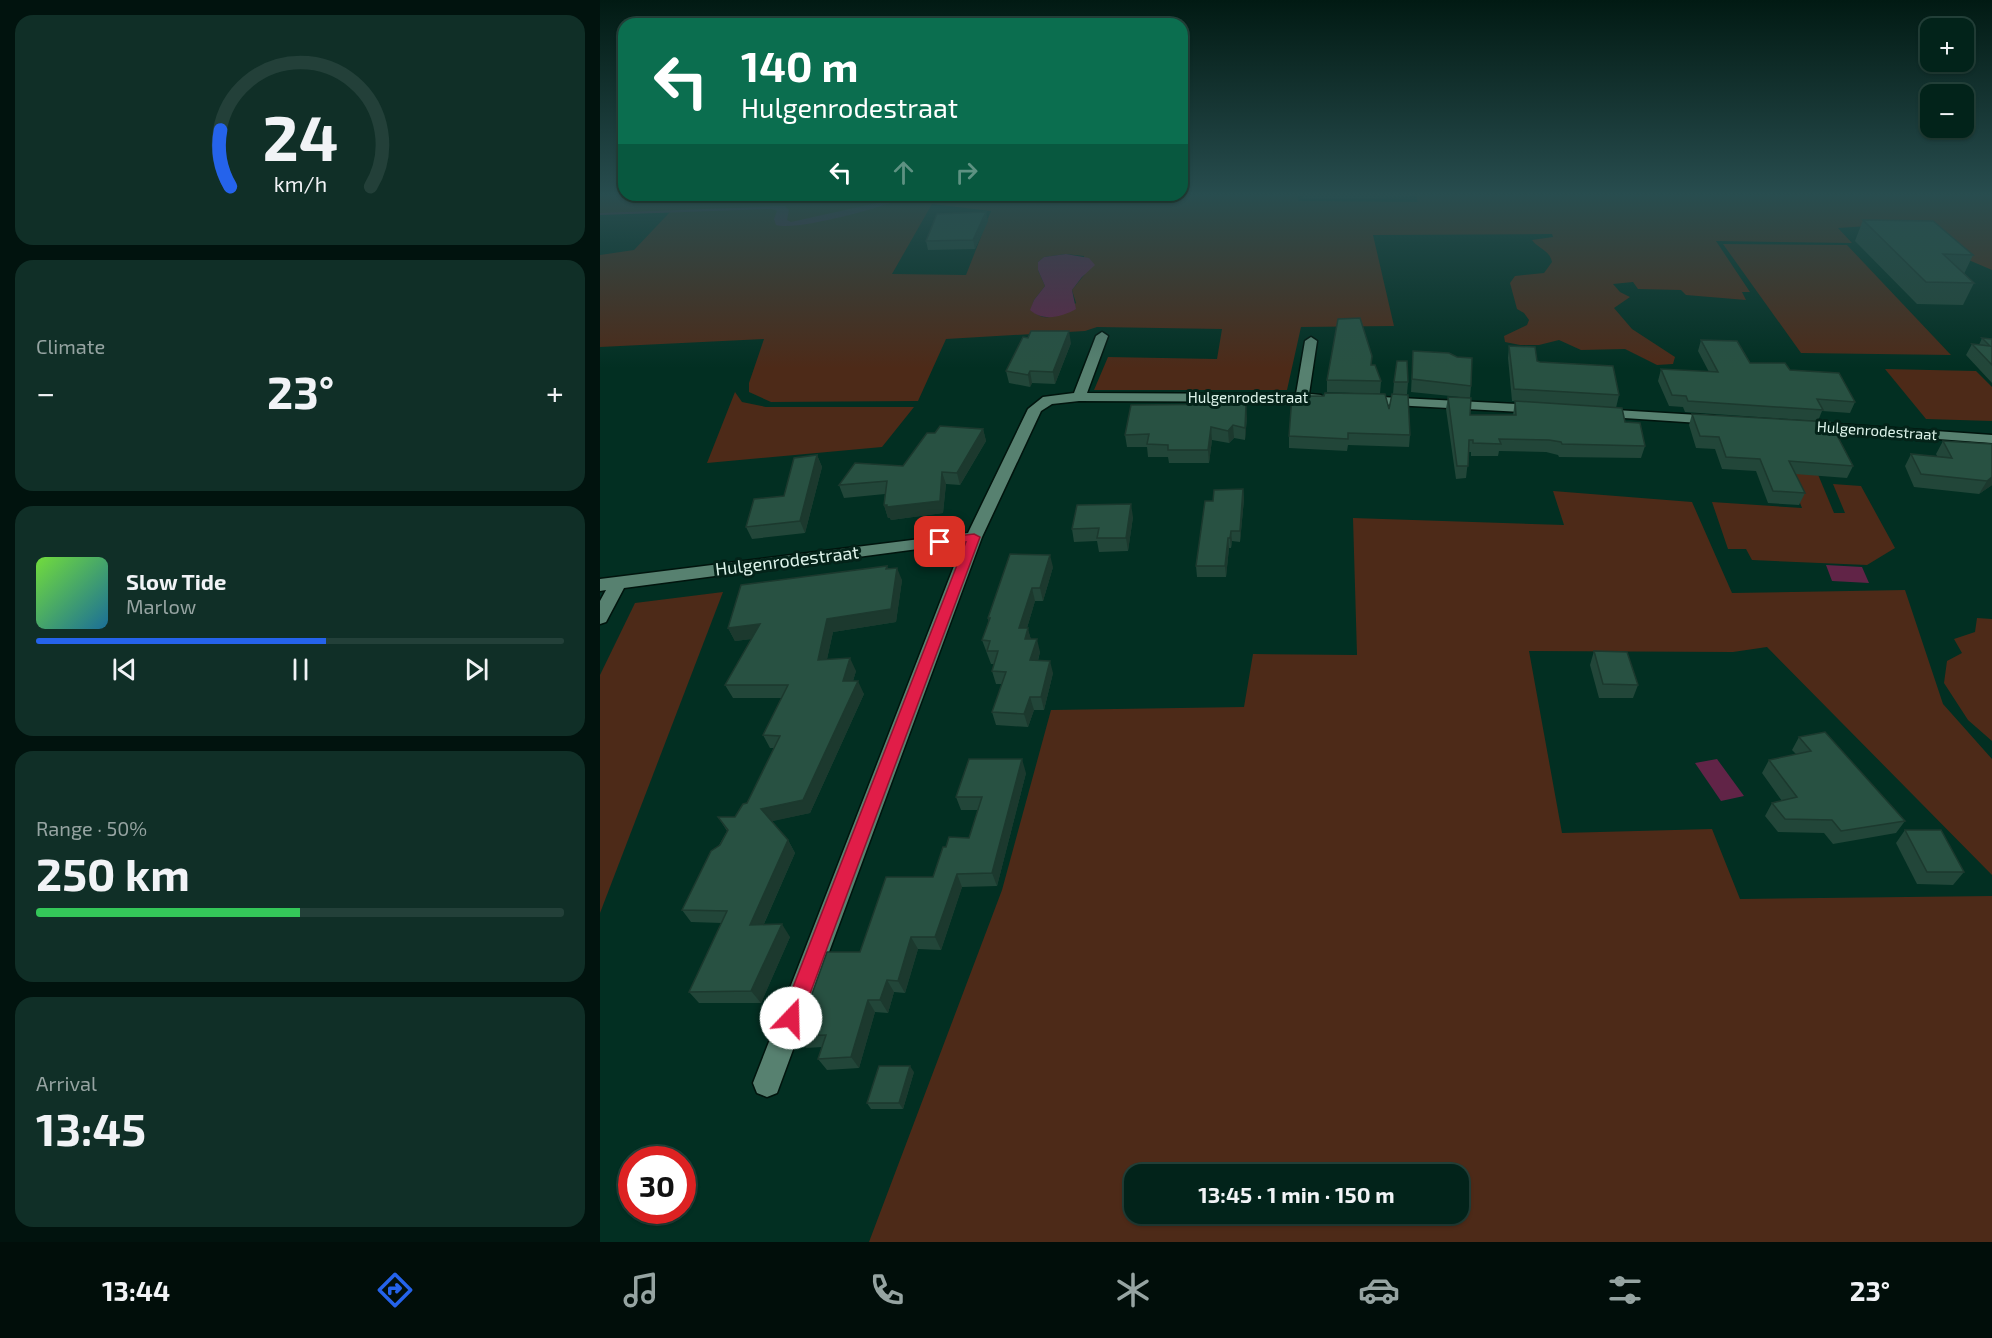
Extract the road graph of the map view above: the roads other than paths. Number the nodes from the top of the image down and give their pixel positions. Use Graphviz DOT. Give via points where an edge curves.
graph roads {
  1 [pos="1101,336"];
  2 [pos="1311,341"];
  3 [pos="1079,397"];
  4 [pos="1302,398"];
  5 [pos="1325,398"];
  6 [pos="1349,399"];
  7 [pos="1553,410"];
  8 [pos="1588,412"];
  9 [pos="1727,421"];
  10 [pos="1798,426"];
  11 [pos="1992,439"];
  12 [pos="974,537"];
  13 [pos="609,584"];
  14 [pos="600,618"];
  15 [pos="767,1083"];
  1 -- 3 [label="street"];
  2 -- 4 [label="street"];
  3 -- 4 [label="street, Hulgenrodestraat"];
  3 -- 12 [label="street, Hulgenrodestraat" via="1048,400 1035,410"];
  4 -- 5 [label="street, Hulgenrodestraat"];
  6 -- 7 [label="street"];
  8 -- 9 [label="street"];
  10 -- 11 [label="street, Hulgenrodestraat"];
  12 -- 13 [label="street, Hulgenrodestraat"];
  12 -- 15 [label="street, Hulgenrodestraat"];
  13 -- 14 [label="street"];
}
